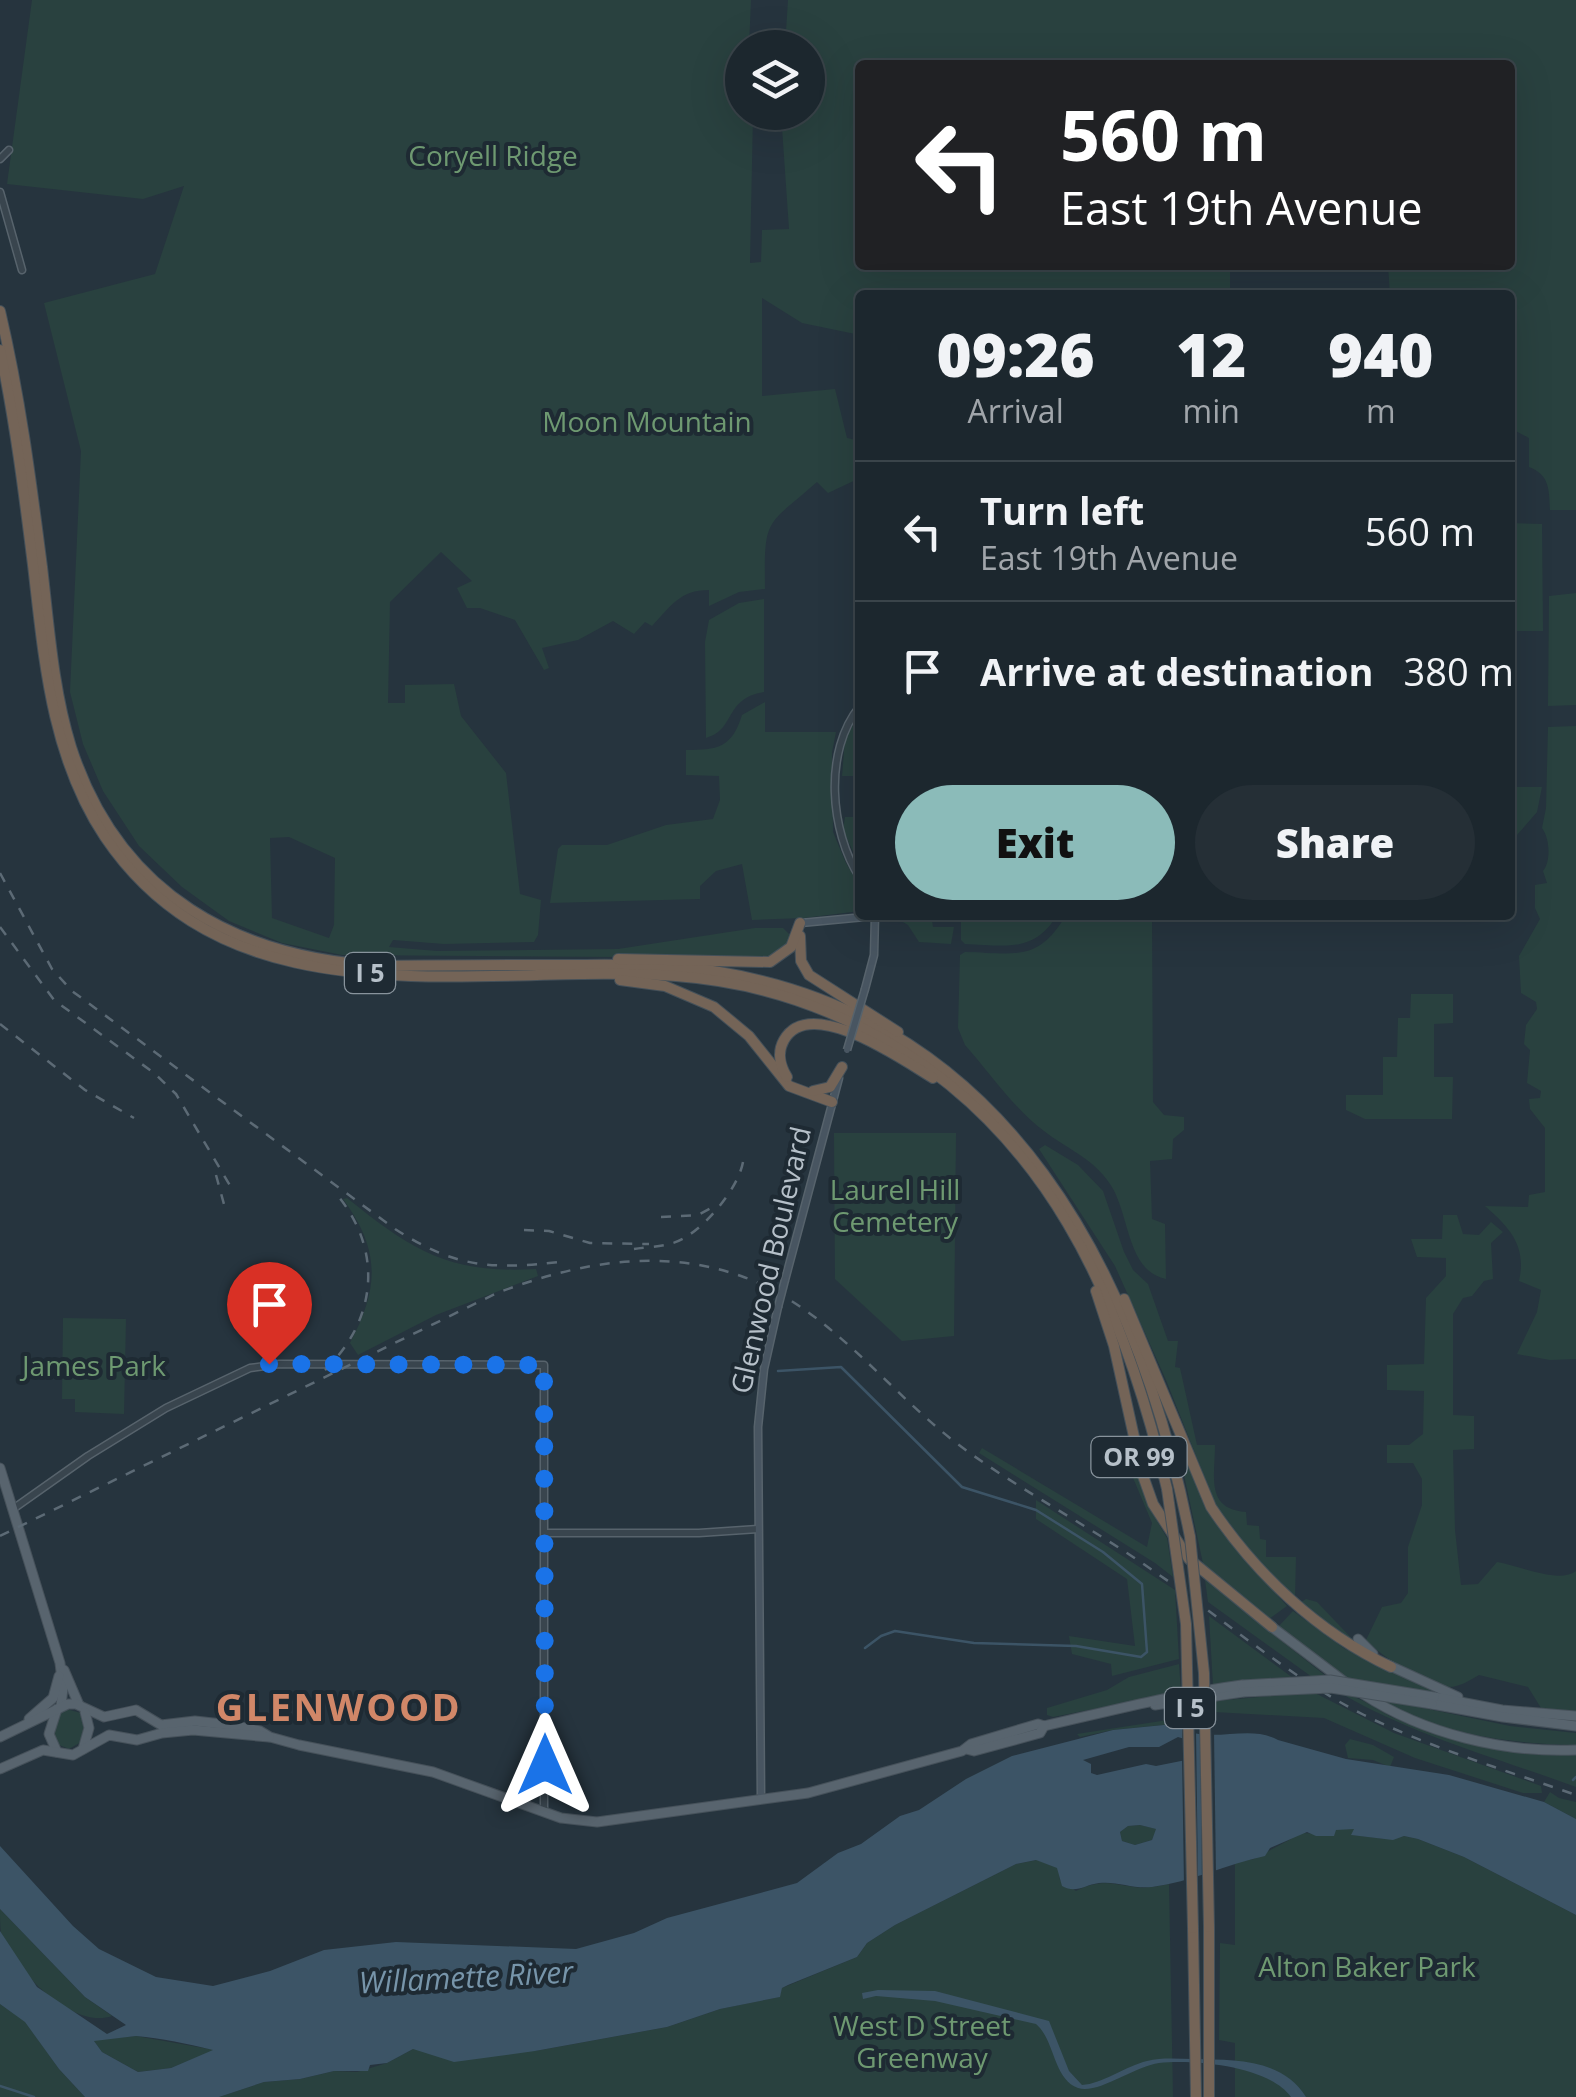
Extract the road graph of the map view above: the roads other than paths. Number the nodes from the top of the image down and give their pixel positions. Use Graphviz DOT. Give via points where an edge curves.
graph roads {
  1 [pos="9,150"];
  2 [pos="0,159"];
  3 [pos="0,192"];
  4 [pos="22,270"];
  5 [pos="0,311"];
  6 [pos="0,350"];
  7 [pos="855,714"];
  8 [pos="855,868"];
  9 [pos="855,918"];
  10 [pos="875,920"];
  11 [pos="800,924"];
  12 [pos="547,969"];
  13 [pos="913,1047"];
  14 [pos="842,1067"];
  15 [pos="814,1091"];
  16 [pos="965,1097"];
  17 [pos="833,1100"];
  18 [pos="1080,1243"];
  19 [pos="1092,1248"];
  20 [pos="0,1468"];
  21 [pos="13,1509"];
  22 [pos="758,1528"];
  23 [pos="545,1533"];
  24 [pos="1272,1627"];
  25 [pos="1358,1639"];
  26 [pos="60,1664"];
  27 [pos="1391,1668"];
  28 [pos="1433,1700"];
  29 [pos="1479,1705"];
  30 [pos="82,1707"];
  31 [pos="59,1708"];
  32 [pos="122,1713"];
  33 [pos="1576,1716"];
  34 [pos="148,1719"];
  35 [pos="1576,1726"];
  36 [pos="3,1736"];
  37 [pos="122,1736"];
  38 [pos="270,1737"];
  39 [pos="144,1738"];
  40 [pos="83,1749"];
  41 [pos="1576,1750"];
  42 [pos="57,1752"];
  43 [pos="0,1768"];
  44 [pos="762,1800"];
  45 [pos="544,1812"];
  46 [pos="1196,2097"];
  47 [pos="1210,2097"];
  1 -- 2 [label="street"];
  3 -- 4 [label="street"];
  5 -- 12 [label="highway, I 5" via="21,407 66,729 90,794 134,859 194,912 284,953 350,964"];
  6 -- 12 [label="highway, I 5" via="56,722 82,796 119,856 194,922 280,961 363,973"];
  7 -- 8 [label="street" via="841,738 837,794 840,837"];
  9 -- 11 [label="main road"];
  10 -- 14 [label="main road, Glenwood Boulevard, bridge" via="874,954"];
  11 -- 12 [label="highway" via="791,947 770,962 640,958"];
  11 -- 13 [label="highway" via="801,961 809,975"];
  12 -- 13 [label="highway, I 5" via="655,966 753,978 852,1012"];
  12 -- 16 [label="highway, I 5" via="681,976 776,993 884,1040"];
  12 -- 17 [label="highway" via="648,983 700,998 738,1026 789,1086"];
  13 -- 19 [label="highway, I 5" via="1006,1124 1050,1178"];
  14 -- 15 [label="highway" via="830,1087"];
  14 -- 17 [label="main road, Glenwood Boulevard"];
  15 -- 16 [label="highway" via="785,1074 780,1057 792,1031 818,1023 881,1047"];
  15 -- 17 [label="highway"];
  16 -- 18 [label="highway, I 5" via="1023,1156"];
  17 -- 22 [label="main road, Glenwood Boulevard, bridge" via="760,1398"];
  18 -- 24 [label="highway, OR 99" via="1153,1504 1189,1558"];
  18 -- 46 [label="highway, I 5, bridge" via="1131,1360 1168,1489 1180,1562 1188,1650"];
  19 -- 27 [label="highway, OR 99" via="1143,1338 1211,1507 1230,1535 1301,1609"];
  19 -- 47 [label="highway, I 5, bridge" via="1158,1403 1190,1537 1204,1672"];
  20 -- 21 [label="main road"];
  21 -- 23 [label="street" via="132,1427 250,1368 544,1365"];
  21 -- 26 [label="main road"];
  22 -- 23 [label="street"];
  22 -- 44 [label="main road, Glenwood Boulevard"];
  23 -- 45 [label="street"];
  24 -- 41 [label="main road, OR 99" via="1324,1669 1415,1720 1514,1748"];
  25 -- 27 [label="main road"];
  26 -- 30 [label="main road"];
  26 -- 31 [label="main road"];
  26 -- 36 [label="main road" via="50,1701"];
  27 -- 29 [label="main road, OR 99"];
  28 -- 29 [label="main road"];
  28 -- 35 [label="main road" via="1503,1718"];
  28 -- 44 [label="main road, bridge" via="1330,1680 1167,1697 1038,1724 838,1786"];
  29 -- 33 [label="main road"];
  30 -- 31 [label="main road"];
  30 -- 32 [label="main road" via="104,1717"];
  30 -- 40 [label="main road" via="90,1728"];
  31 -- 36 [label="main road"];
  31 -- 42 [label="main road" via="49,1734"];
  32 -- 34 [label="main road" via="136,1710"];
  32 -- 37 [label="main road"];
  34 -- 38 [label="main road" via="168,1726 214,1722"];
  34 -- 39 [label="main road"];
  37 -- 39 [label="main road"];
  37 -- 40 [label="main road" via="102,1737"];
  38 -- 39 [label="main road" via="193,1730"];
  38 -- 45 [label="main road" via="433,1772"];
  40 -- 42 [label="main road" via="70,1756"];
  42 -- 43 [label="main road" via="43,1750"];
  44 -- 45 [label="main road" via="596,1822"];
}
